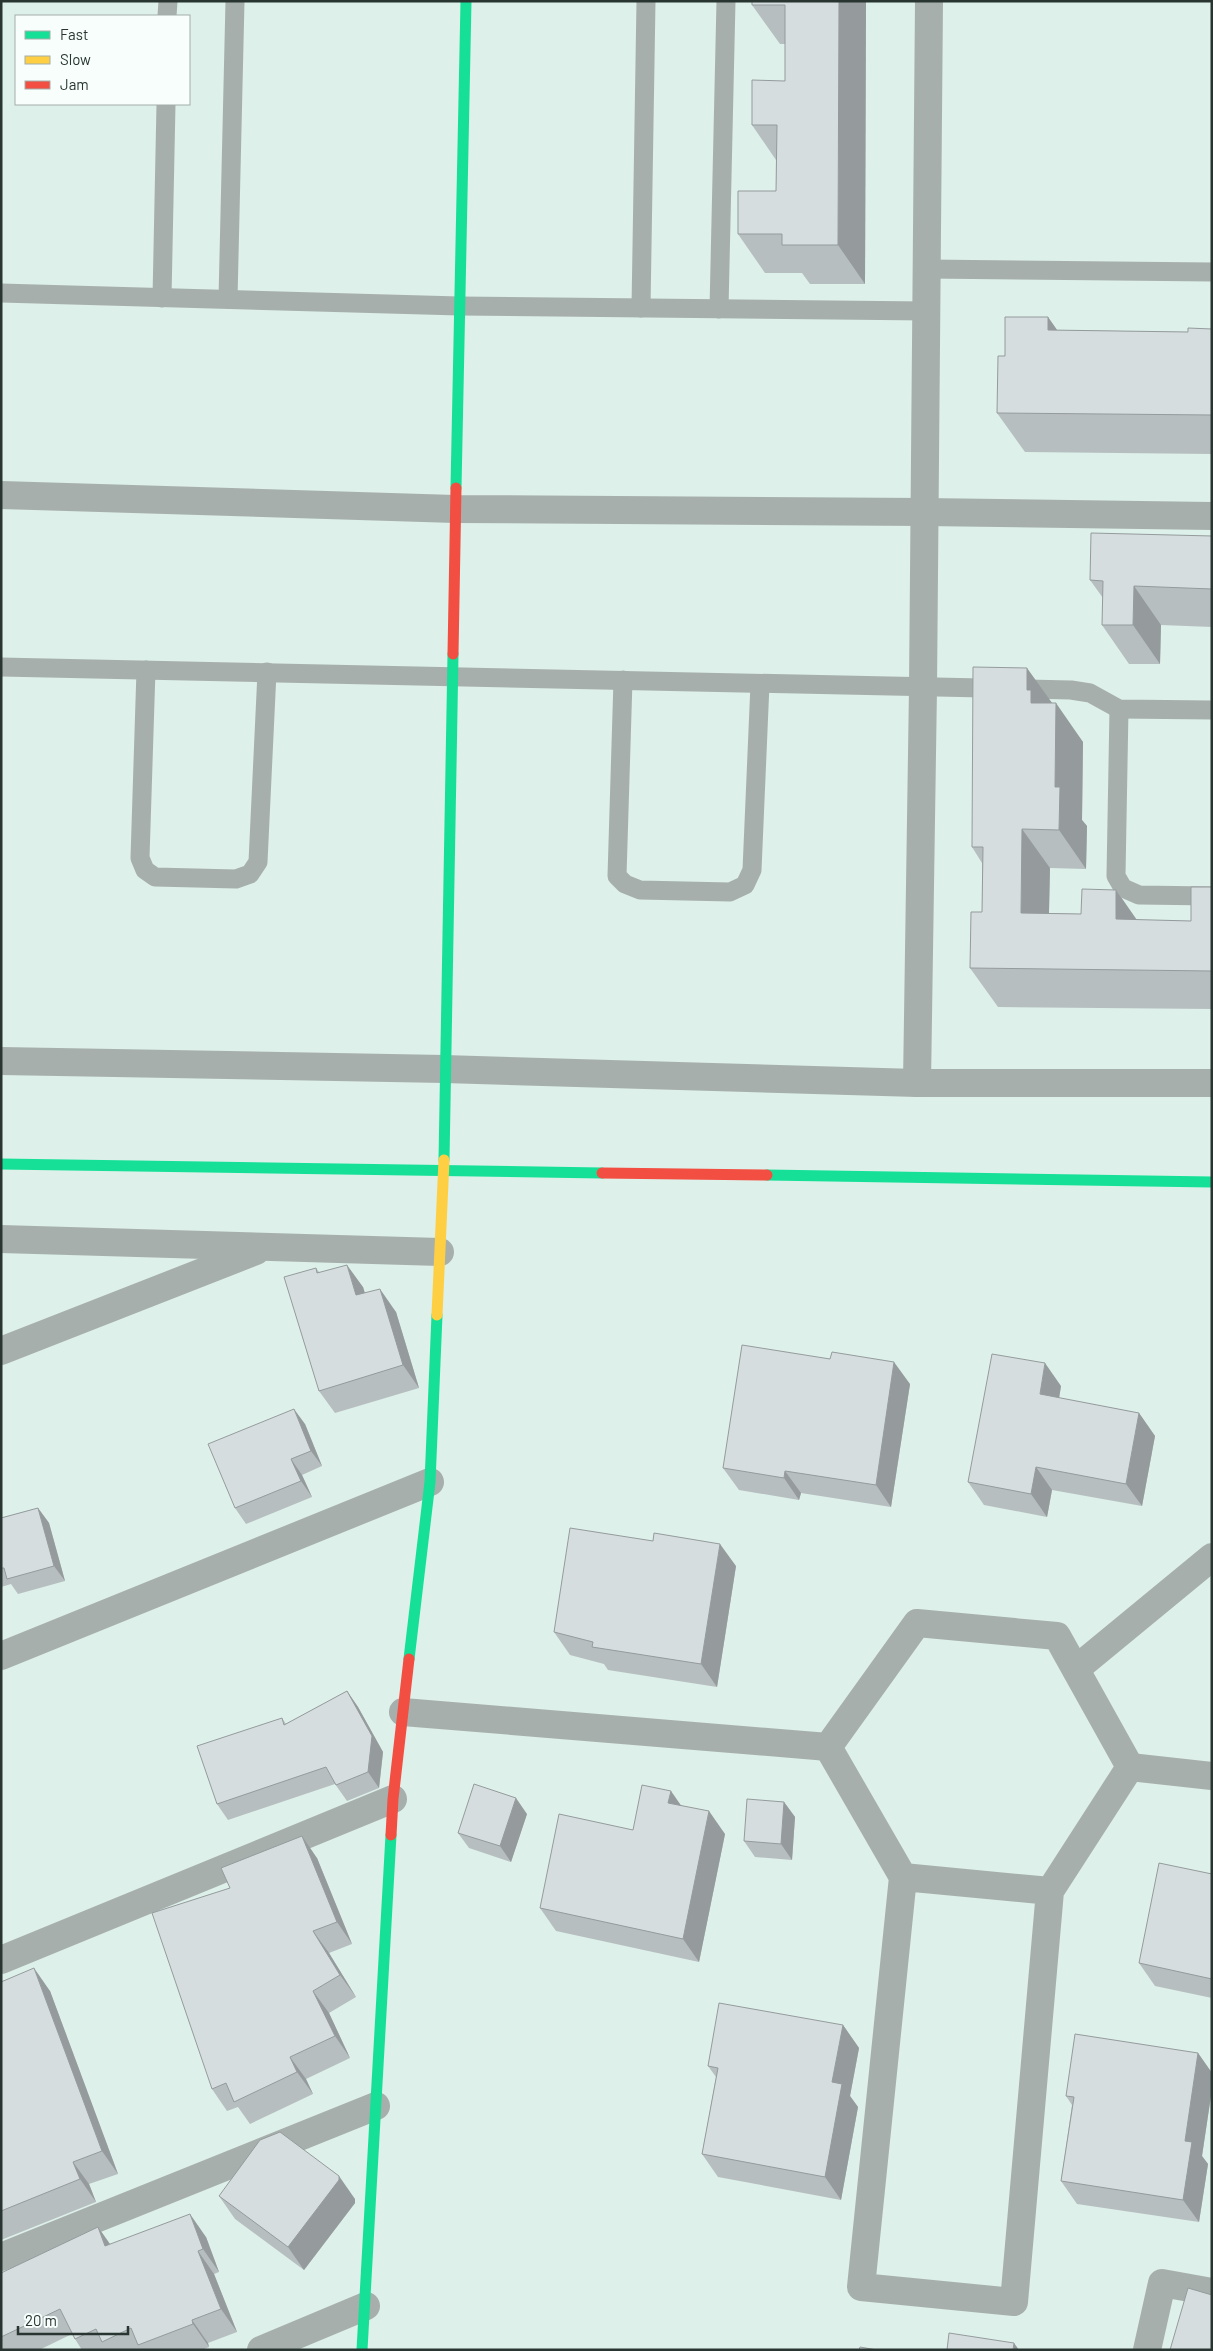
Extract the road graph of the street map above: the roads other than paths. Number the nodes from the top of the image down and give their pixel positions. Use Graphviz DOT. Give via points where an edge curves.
graph roads {
  1 [pos="168,1"];
  2 [pos="235,1"];
  3 [pos="466,1"];
  4 [pos="646,1"];
  5 [pos="726,1"];
  6 [pos="930,1"];
  7 [pos="167,15"];
  8 [pos="166,105"];
  9 [pos="927,268"];
  10 [pos="1212,272"];
  11 [pos="1,293"];
  12 [pos="162,298"];
  13 [pos="228,299"];
  14 [pos="459,306"];
  15 [pos="641,308"];
  16 [pos="719,309"];
  17 [pos="926,311"];
  18 [pos="1,495"];
  19 [pos="454,509"];
  20 [pos="924,512"];
  21 [pos="1212,516"];
  22 [pos="1,667"];
  23 [pos="146,670"];
  24 [pos="267,672"];
  25 [pos="451,676"];
  26 [pos="623,680"];
  27 [pos="760,684"];
  28 [pos="924,688"];
  29 [pos="1119,709"];
  30 [pos="1212,710"];
  31 [pos="1212,896"];
  32 [pos="1,1061"];
  33 [pos="444,1068"];
  34 [pos="1212,1082"];
  35 [pos="917,1083"];
  36 [pos="1,1164"];
  37 [pos="444,1170"];
  38 [pos="1212,1182"];
  39 [pos="1,1239"];
  40 [pos="268,1246"];
  41 [pos="440,1252"];
  42 [pos="1,1351"];
  43 [pos="430,1482"];
  44 [pos="1212,1557"];
  45 [pos="1,1656"];
  46 [pos="1076,1669"];
  47 [pos="403,1712"];
  48 [pos="828,1747"];
  49 [pos="1130,1767"];
  50 [pos="1212,1776"];
  51 [pos="393,1799"];
  52 [pos="903,1877"];
  53 [pos="1050,1891"];
  54 [pos="1,1960"];
  55 [pos="376,2106"];
  56 [pos="1,2257"];
  57 [pos="1212,2292"];
  58 [pos="366,2306"];
  59 [pos="262,2350"];
  60 [pos="362,2350"];
  61 [pos="1147,2350"];
  1 -- 7 [label="lane"];
  2 -- 13 [label="lane"];
  3 -- 14 [label="street"];
  4 -- 15 [label="lane"];
  5 -- 16 [label="lane"];
  6 -- 9 [label="street"];
  8 -- 12 [label="lane"];
  9 -- 10 [label="lane"];
  9 -- 17 [label="street"];
  11 -- 12 [label="lane"];
  12 -- 13 [label="lane"];
  13 -- 14 [label="lane"];
  14 -- 15 [label="lane"];
  14 -- 19 [label="street"];
  15 -- 16 [label="lane"];
  16 -- 17 [label="lane"];
  17 -- 20 [label="street"];
  18 -- 19 [label="street"];
  19 -- 20 [label="street"];
  19 -- 25 [label="street"];
  20 -- 21 [label="street"];
  20 -- 28 [label="street"];
  22 -- 23 [label="lane"];
  23 -- 24 [label="lane"];
  23 -- 24 [label="lane" via="140,858 145,870 155,877 236,879 250,874 258,862"];
  24 -- 25 [label="lane"];
  25 -- 26 [label="lane"];
  25 -- 33 [label="street"];
  26 -- 27 [label="lane"];
  26 -- 27 [label="lane" via="617,876 625,884 640,890 730,892 745,885 752,870"];
  27 -- 28 [label="lane"];
  28 -- 29 [label="lane" via="1072,690 1090,693"];
  28 -- 35 [label="street"];
  29 -- 30 [label="lane"];
  29 -- 31 [label="lane" via="1116,876 1123,888 1139,895"];
  32 -- 33 [label="street"];
  33 -- 35 [label="street"];
  33 -- 37 [label="street"];
  34 -- 35 [label="street"];
  36 -- 37 [label="street"];
  37 -- 38 [label="street"];
  37 -- 41 [label="street"];
  39 -- 40 [label="street"];
  40 -- 41 [label="street"];
  40 -- 42 [label="street"];
  41 -- 43 [label="street"];
  43 -- 45 [label="street"];
  43 -- 47 [label="street"];
  44 -- 46 [label="street"];
  46 -- 48 [label="street" via="1057,1636 916,1623"];
  46 -- 49 [label="street"];
  47 -- 48 [label="street"];
  47 -- 51 [label="street"];
  48 -- 52 [label="street"];
  49 -- 50 [label="street"];
  49 -- 53 [label="street"];
  51 -- 54 [label="street"];
  51 -- 55 [label="street"];
  52 -- 53 [label="street"];
  52 -- 53 [label="street" via="861,2287 1014,2302"];
  55 -- 56 [label="street"];
  55 -- 58 [label="street"];
  57 -- 61 [label="street" via="1162,2283"];
  58 -- 59 [label="street"];
  58 -- 60 [label="street"];
}
